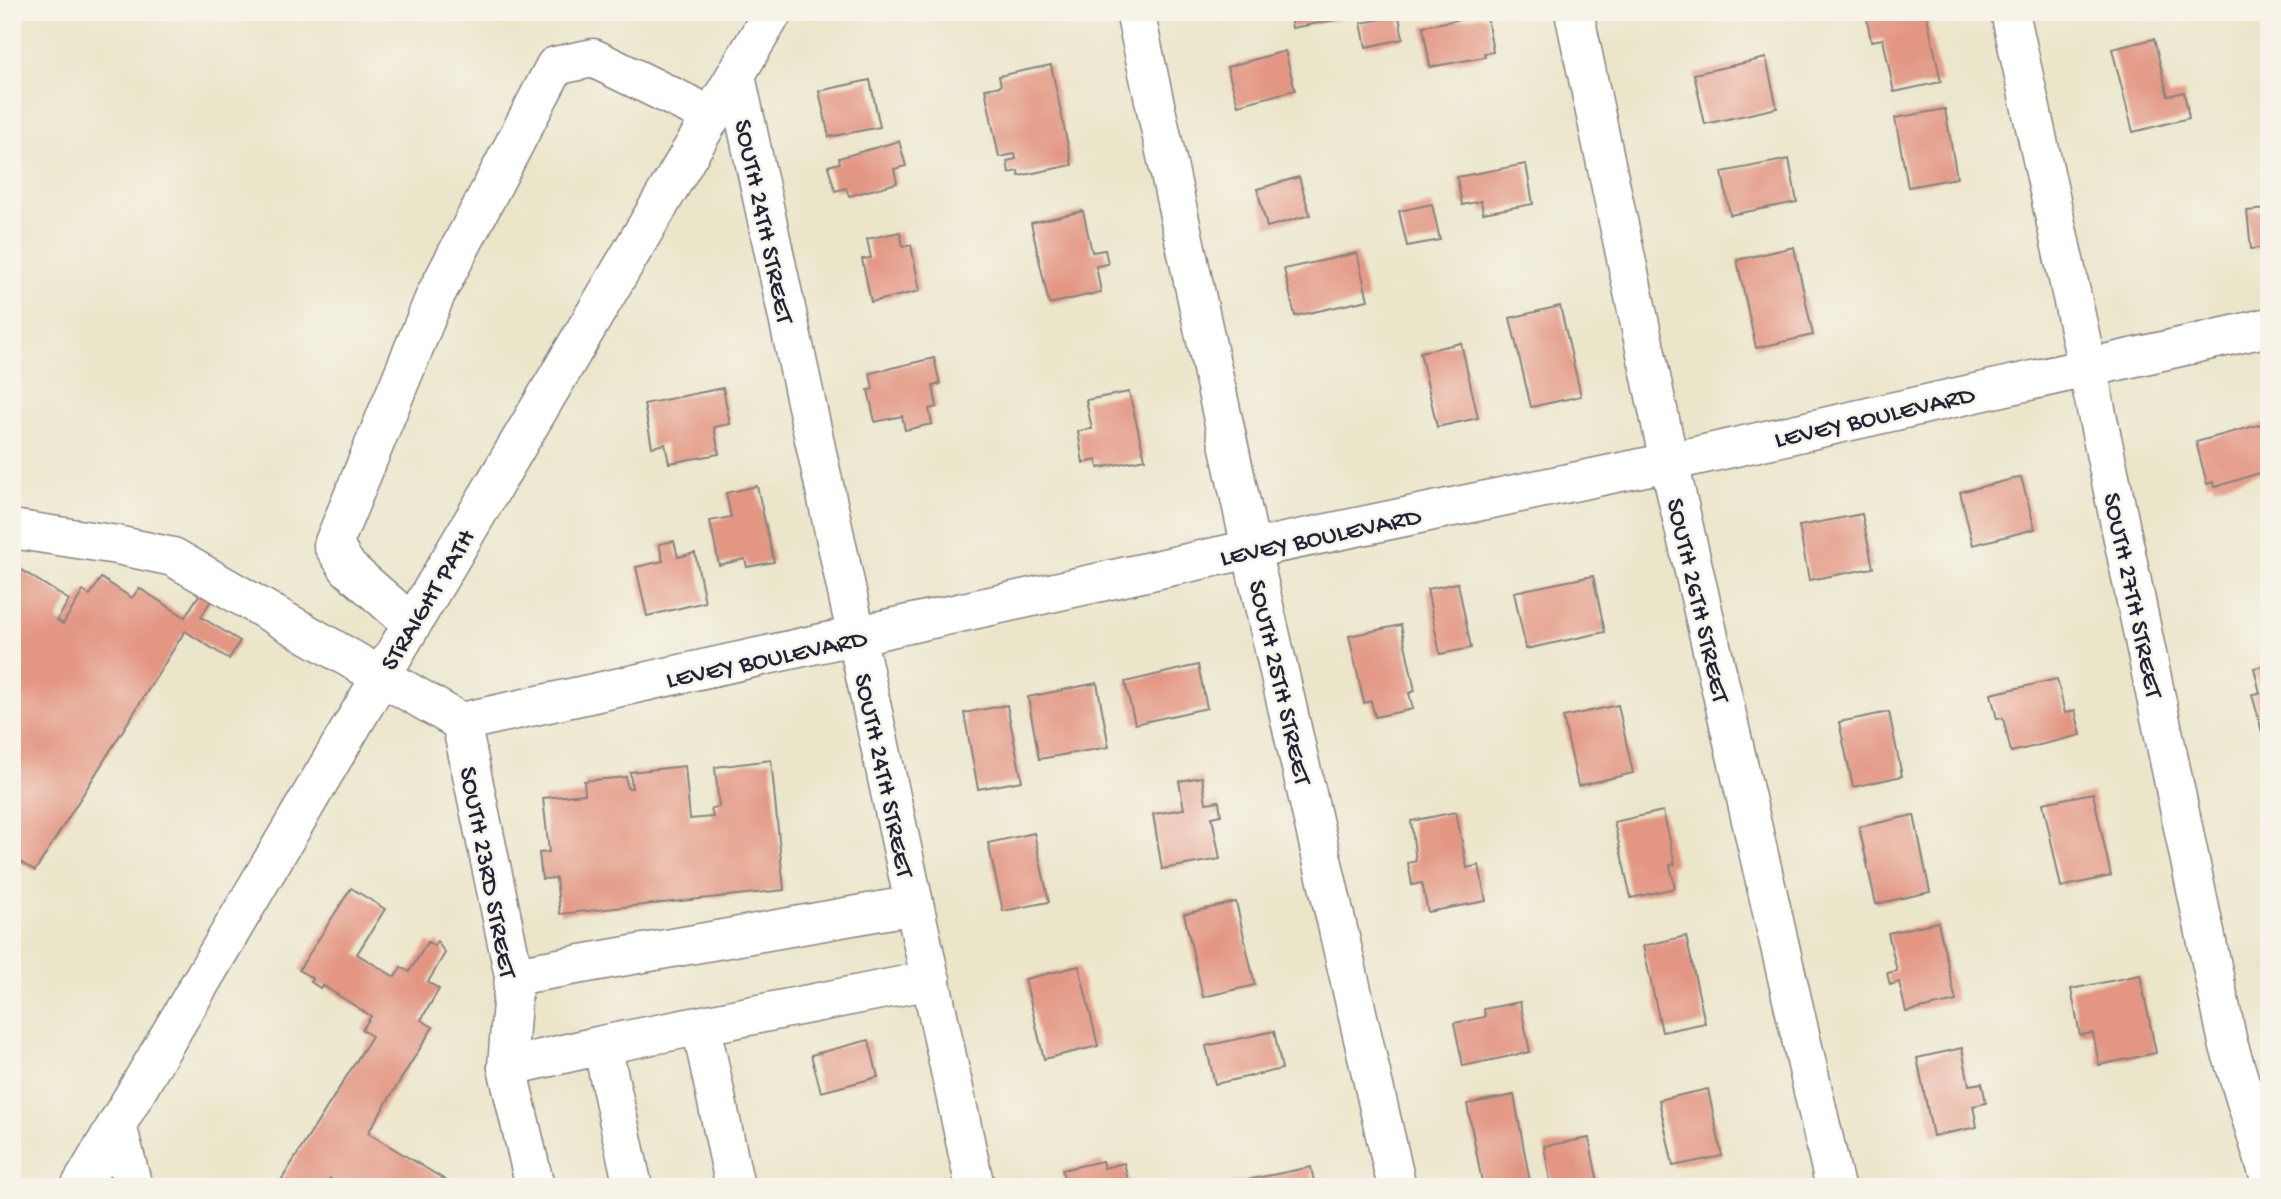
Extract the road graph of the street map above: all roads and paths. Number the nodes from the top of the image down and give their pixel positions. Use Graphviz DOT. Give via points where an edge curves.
graph roads {
  1 [pos="773,12"];
  2 [pos="1135,12"];
  3 [pos="1574,12"];
  4 [pos="2010,12"];
  5 [pos="736,76"];
  6 [pos="712,116"];
  7 [pos="2269,327"];
  8 [pos="2087,366"];
  9 [pos="1669,462"];
  10 [pos="12,529"];
  11 [pos="1251,549"];
  12 [pos="411,623"];
  13 [pos="855,638"];
  14 [pos="379,677"];
  15 [pos="461,722"];
  16 [pos="914,905"];
  17 [pos="514,976"];
  18 [pos="931,980"];
  19 [pos="701,1026"];
  20 [pos="601,1045"];
  21 [pos="507,1067"];
  22 [pos="117,1125"];
  23 [pos="2269,1176"];
  24 [pos="80,1187"];
  25 [pos="134,1187"];
  26 [pos="535,1187"];
  27 [pos="634,1187"];
  28 [pos="735,1187"];
  29 [pos="975,1187"];
  30 [pos="1397,1187"];
  31 [pos="1835,1187"];
  1 -- 5 [label="street, STRAIGHT PATH"];
  2 -- 11 [label="street, SOUTH 25TH STREET"];
  3 -- 9 [label="street, SOUTH 26TH STREET"];
  4 -- 8 [label="street, SOUTH 27TH STREET"];
  5 -- 6 [label="street, STRAIGHT PATH"];
  5 -- 13 [label="street, SOUTH 24TH STREET"];
  6 -- 12 [label="street, STRAIGHT PATH"];
  6 -- 12 [label="street" via="593,58 555,66 436,294 333,545 348,568"];
  7 -- 8 [label="street, LEVEY BOULEVARD"];
  8 -- 9 [label="street, LEVEY BOULEVARD"];
  8 -- 23 [label="street, SOUTH 27TH STREET" via="2228,1043"];
  9 -- 11 [label="street, LEVEY BOULEVARD"];
  9 -- 31 [label="street, SOUTH 26TH STREET"];
  10 -- 14 [label="street" via="173,557"];
  11 -- 13 [label="street, LEVEY BOULEVARD"];
  11 -- 30 [label="street, SOUTH 25TH STREET"];
  12 -- 14 [label="street, STRAIGHT PATH"];
  13 -- 15 [label="street, LEVEY BOULEVARD"];
  13 -- 16 [label="street, SOUTH 24TH STREET"];
  14 -- 15 [label="street"];
  14 -- 22 [label="street, STRAIGHT PATH"];
  15 -- 17 [label="street, SOUTH 23RD STREET"];
  16 -- 17 [label="street"];
  16 -- 18 [label="street, SOUTH 24TH STREET"];
  17 -- 21 [label="street, SOUTH 23RD STREET"];
  18 -- 19 [label="street"];
  18 -- 29 [label="street, SOUTH 24TH STREET"];
  19 -- 20 [label="street"];
  19 -- 28 [label="street"];
  20 -- 21 [label="street"];
  20 -- 27 [label="street"];
  21 -- 26 [label="street, SOUTH 23RD STREET"];
  22 -- 24 [label="street, STRAIGHT PATH"];
  22 -- 25 [label="street"];
}
